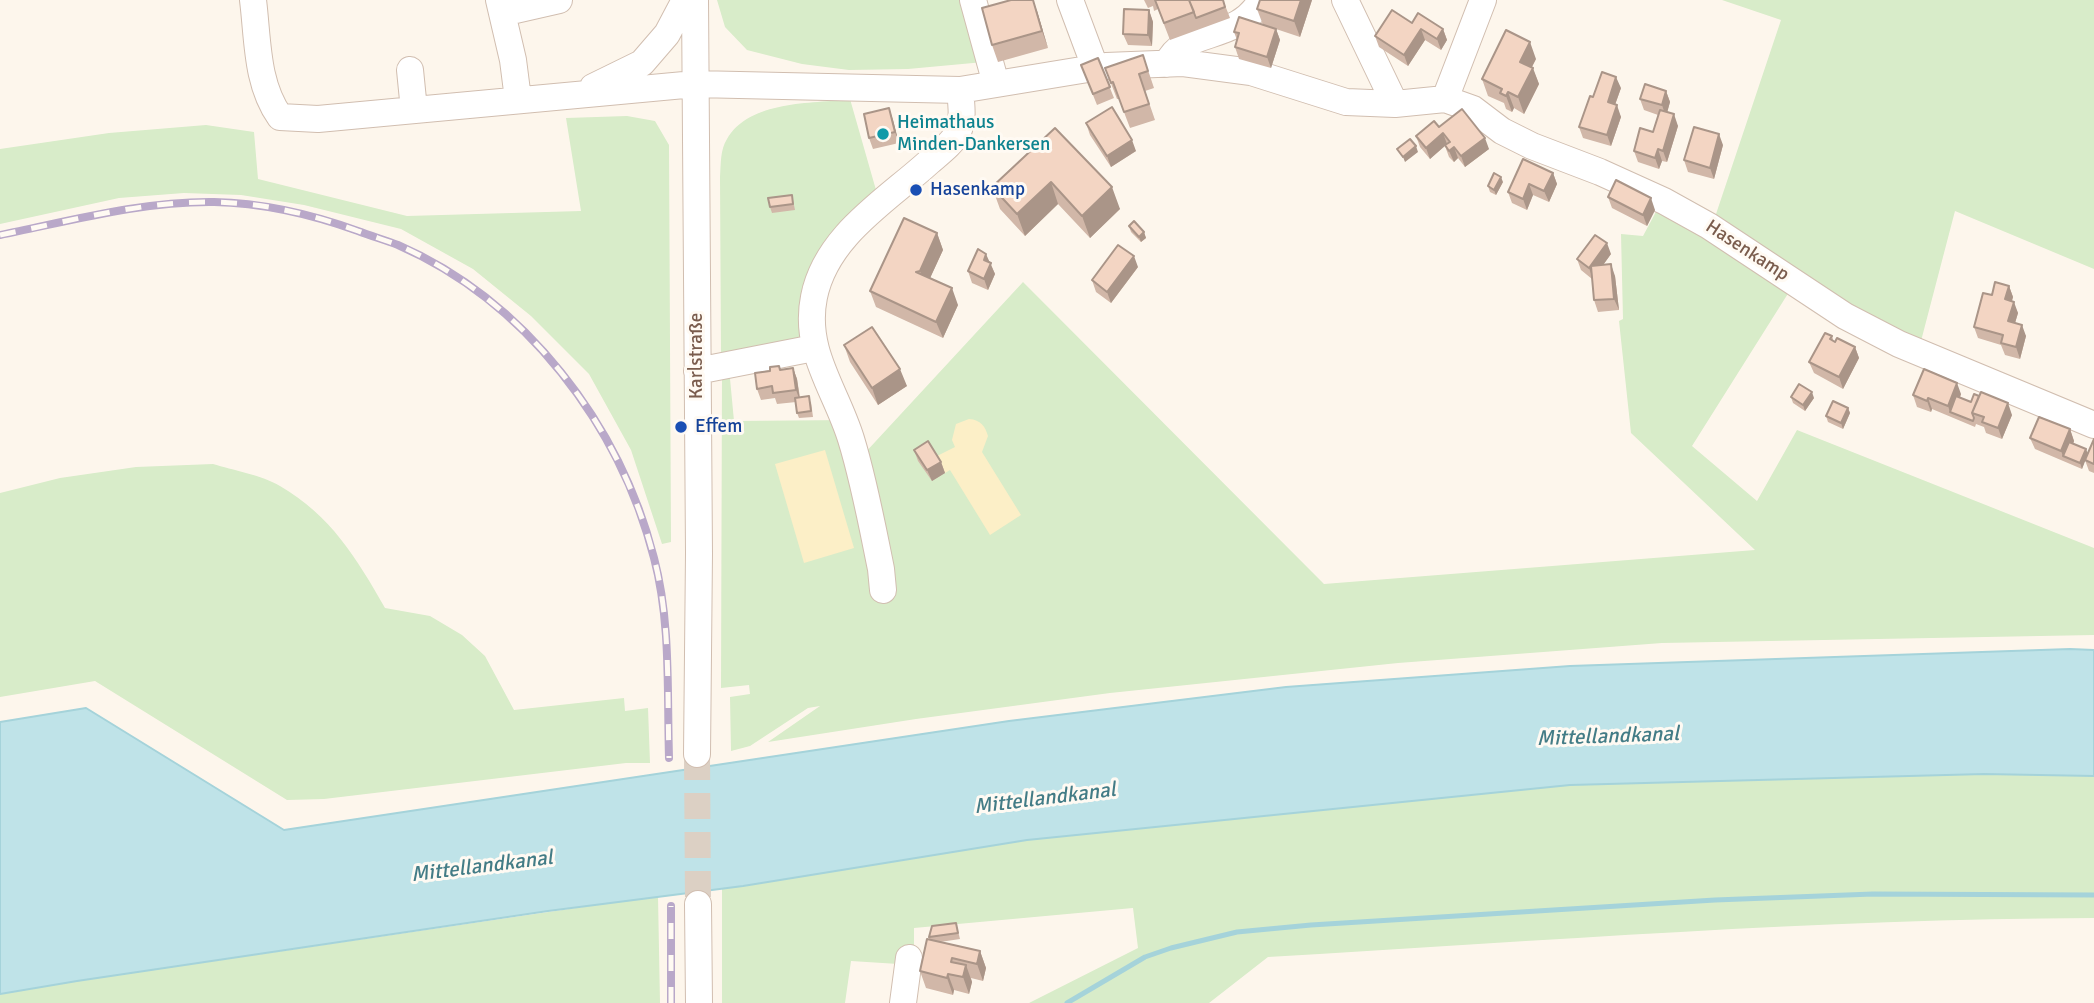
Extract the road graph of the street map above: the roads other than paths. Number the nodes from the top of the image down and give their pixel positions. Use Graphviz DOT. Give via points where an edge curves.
graph roads {
  1 [pos="254,0"];
  2 [pos="559,0"];
  3 [pos="685,0"];
  4 [pos="695,0"];
  5 [pos="973,0"];
  6 [pos="1070,0"];
  7 [pos="1261,0"];
  8 [pos="1345,0"];
  9 [pos="1483,0"];
  10 [pos="501,7"];
  11 [pos="1167,64"];
  12 [pos="1095,67"];
  13 [pos="410,70"];
  14 [pos="695,84"];
  15 [pos="996,84"];
  16 [pos="960,90"];
  17 [pos="578,93"];
  18 [pos="518,99"];
  19 [pos="1445,99"];
  20 [pos="1395,104"];
  21 [pos="414,110"];
  22 [pos="814,348"];
  23 [pos="697,370"];
  24 [pos="2094,425"];
  25 [pos="883,590"];
  26 [pos="697,754"];
  27 [pos="698,904"];
  28 [pos="909,958"];
  29 [pos="699,1003"];
  30 [pos="903,1003"];
  1 -- 21 [label="street, Hasenkamp" via="261,77 280,117 317,119"];
  2 -- 10 [label="street"];
  3 -- 17 [label="street" via="667,34 642,63"];
  4 -- 14 [label="street, Karlstraße"];
  5 -- 15 [label="street"];
  6 -- 12 [label="street"];
  7 -- 11 [label="street" via="1238,25 1180,47 1171,53"];
  8 -- 20 [label="street"];
  9 -- 19 [label="street"];
  10 -- 18 [label="street"];
  11 -- 12 [label="street, Hasenkamp"];
  11 -- 20 [label="street, Hasenkamp" via="1251,72 1346,102"];
  12 -- 15 [label="street, Hasenkamp"];
  13 -- 21 [label="street"];
  14 -- 16 [label="street, Hasenkamp"];
  14 -- 17 [label="street, Hasenkamp"];
  14 -- 23 [label="street, Karlstraße"];
  15 -- 16 [label="street, Hasenkamp"];
  16 -- 22 [label="street" via="958,133 863,218 823,270 814,296"];
  17 -- 18 [label="street, Hasenkamp"];
  18 -- 21 [label="street, Hasenkamp"];
  19 -- 20 [label="street, Hasenkamp"];
  19 -- 24 [label="street, Hasenkamp" via="1474,109 1532,146 1664,201 1845,316 1899,344"];
  22 -- 23 [label="street"];
  22 -- 25 [label="street" via="851,438"];
  23 -- 26 [label="street, Karlstraße"];
  27 -- 29 [label="street"];
  28 -- 30 [label="street"];
}
